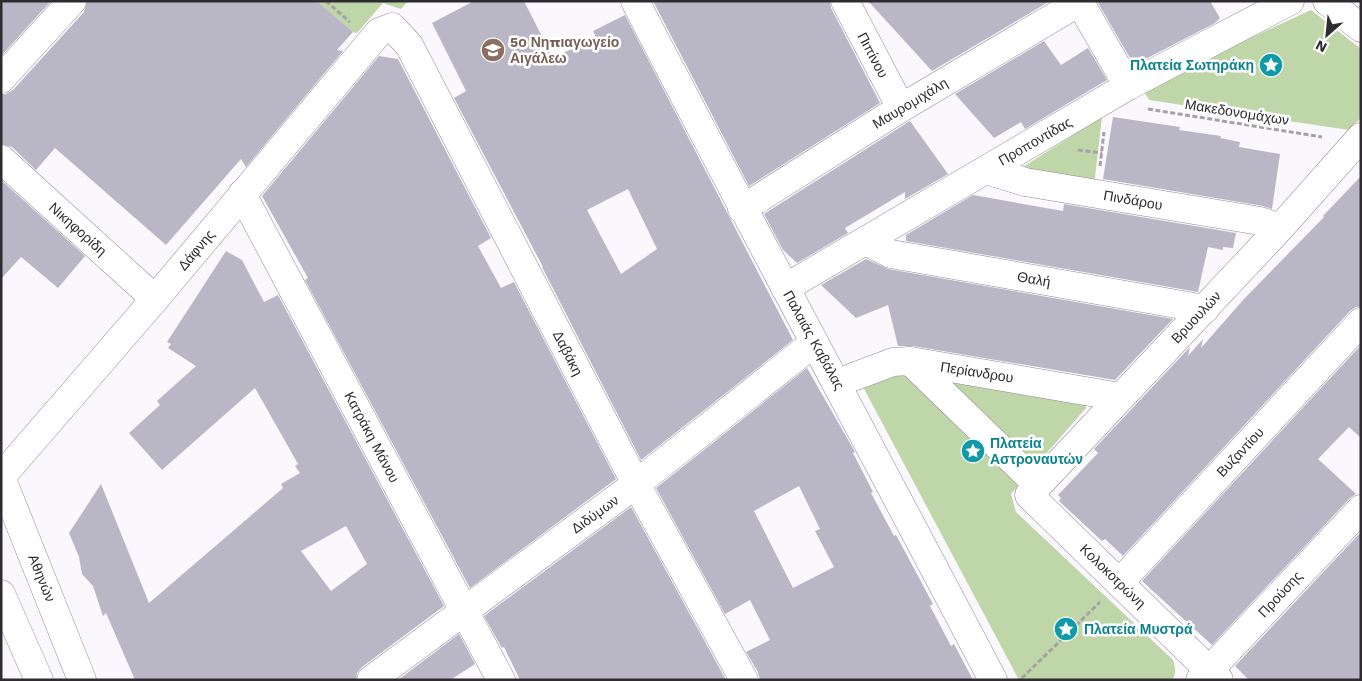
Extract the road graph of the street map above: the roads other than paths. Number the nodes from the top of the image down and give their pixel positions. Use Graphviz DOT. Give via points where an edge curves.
graph roads {
  1 [pos="72,1"];
  2 [pos="635,1"];
  3 [pos="845,1"];
  4 [pos="1080,1"];
  5 [pos="1290,1"];
  6 [pos="1327,1"];
  7 [pos="392,27"];
  8 [pos="1361,28"];
  9 [pos="1,79"];
  10 [pos="1118,92"];
  11 [pos="901,108"];
  12 [pos="1358,140"];
  13 [pos="1,159"];
  14 [pos="986,170"];
  15 [pos="242,194"];
  16 [pos="742,209"];
  17 [pos="1280,228"];
  18 [pos="865,241"];
  19 [pos="785,288"];
  20 [pos="155,299"];
  21 [pos="1205,309"];
  22 [pos="1361,322"];
  23 [pos="814,342"];
  24 [pos="910,361"];
  25 [pos="837,383"];
  26 [pos="1120,397"];
  27 [pos="1,477"];
  28 [pos="636,484"];
  29 [pos="1034,490"];
  30 [pos="1361,509"];
  31 [pos="1120,582"];
  32 [pos="1,594"];
  33 [pos="465,610"];
  34 [pos="1209,677"];
  35 [pos="38,680"];
  36 [pos="82,680"];
  37 [pos="371,680"];
  38 [pos="500,680"];
  39 [pos="744,680"];
  40 [pos="993,680"];
  1 -- 9 [label="main road"];
  2 -- 16 [label="main road, Παλαιάς Καβάλας"];
  3 -- 11 [label="main road, Πιπίνου"];
  4 -- 10 [label="main road"];
  4 -- 11 [label="main road, Μαυρομιχάλη"];
  5 -- 10 [label="main road, Προποντίδας"];
  6 -- 8 [label="main road"];
  7 -- 15 [label="main road, Δάφνης" via="378,32"];
  7 -- 28 [label="main road, Δαβάκη" via="409,45"];
  10 -- 14 [label="main road, Προποντίδας"];
  11 -- 16 [label="main road, Μαυρομιχάλη"];
  12 -- 17 [label="main road, Βρυουλών"];
  13 -- 20 [label="main road, Νικηφορίδη"];
  14 -- 17 [label="main road, Πινδάρου" via="1025,182 1260,221"];
  14 -- 18 [label="main road, Προποντίδας"];
  15 -- 20 [label="main road, Δάφνης"];
  15 -- 33 [label="main road, Κατράκη Μάνου"];
  16 -- 19 [label="main road, Παλαιάς Καβάλας"];
  17 -- 21 [label="main road, Βρυουλών"];
  18 -- 19 [label="main road, Προποντίδας"];
  18 -- 21 [label="main road, Θαλή" via="891,254"];
  19 -- 23 [label="main road, Παλαιάς Καβάλας"];
  20 -- 27 [label="main road, Δάφνης"];
  21 -- 26 [label="main road, Βρυουλών"];
  22 -- 31 [label="main road, Βυζαντίου"];
  23 -- 25 [label="main road, Παλαιάς Καβάλας"];
  23 -- 28 [label="main road, Διδύμων"];
  24 -- 25 [label="main road, Περίανδρου" via="893,362"];
  24 -- 26 [label="main road, Περίανδρου"];
  24 -- 29 [label="main road, Κολοκοτρώνη"];
  25 -- 40 [label="main road, Παλαιάς Καβάλας"];
  26 -- 29 [label="main road, Βρυουλών"];
  27 -- 36 [label="main road, Αθηνών"];
  28 -- 33 [label="main road, Διδύμων"];
  28 -- 39 [label="main road, Δαβάκη"];
  29 -- 31 [label="main road, Κολοκοτρώνη"];
  30 -- 34 [label="main road, Προύσης"];
  31 -- 34 [label="main road, Κολοκοτρώνη"];
  32 -- 35 [label="main road"];
  33 -- 37 [label="main road, Διδύμων"];
  33 -- 38 [label="main road, Κατράκη Μάνου"];
}
